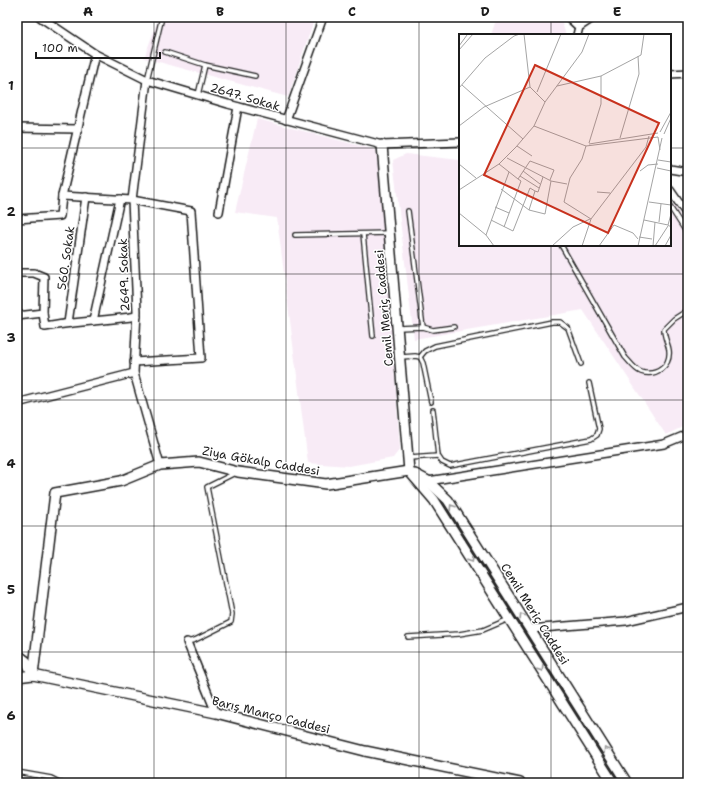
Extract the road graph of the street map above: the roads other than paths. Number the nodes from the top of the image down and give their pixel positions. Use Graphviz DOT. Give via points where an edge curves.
graph roads {
  1 [pos="40,17"];
  2 [pos="162,17"];
  3 [pos="323,17"];
  4 [pos="568,17"];
  5 [pos="594,17"];
  6 [pos="579,27"];
  7 [pos="578,34"];
  8 [pos="165,52"];
  9 [pos="95,54"];
  10 [pos="205,65"];
  11 [pos="688,73"];
  12 [pos="671,74"];
  13 [pos="256,76"];
  14 [pos="147,80"];
  15 [pos="198,95"];
  16 [pos="238,107"];
  17 [pos="286,120"];
  18 [pos="17,128"];
  19 [pos="78,129"];
  20 [pos="459,142"];
  21 [pos="382,145"];
  22 [pos="671,169"];
  23 [pos="688,172"];
  24 [pos="671,191"];
  25 [pos="62,196"];
  26 [pos="86,197"];
  27 [pos="120,199"];
  28 [pos="132,200"];
  29 [pos="671,209"];
  30 [pos="408,211"];
  31 [pos="219,212"];
  32 [pos="688,216"];
  33 [pos="17,219"];
  34 [pos="390,233"];
  35 [pos="363,234"];
  36 [pos="295,235"];
  37 [pos="688,235"];
  38 [pos="562,246"];
  39 [pos="17,273"];
  40 [pos="688,310"];
  41 [pos="43,313"];
  42 [pos="17,316"];
  43 [pos="137,316"];
  44 [pos="93,321"];
  45 [pos="68,323"];
  46 [pos="454,327"];
  47 [pos="398,328"];
  48 [pos="422,328"];
  49 [pos="373,336"];
  50 [pos="400,357"];
  51 [pos="420,357"];
  52 [pos="134,362"];
  53 [pos="581,364"];
  54 [pos="134,373"];
  55 [pos="589,383"];
  56 [pos="431,402"];
  57 [pos="17,403"];
  58 [pos="433,410"];
  59 [pos="688,434"];
  60 [pos="438,456"];
  61 [pos="408,458"];
  62 [pos="160,465"];
  63 [pos="409,470"];
  64 [pos="238,472"];
  65 [pos="428,481"];
  66 [pos="688,607"];
  67 [pos="509,618"];
  68 [pos="530,629"];
  69 [pos="408,637"];
  70 [pos="187,642"];
  71 [pos="17,654"];
  72 [pos="33,675"];
  73 [pos="17,677"];
  74 [pos="216,713"];
  75 [pos="17,772"];
  76 [pos="61,783"];
  77 [pos="520,783"];
  78 [pos="612,783"];
  79 [pos="627,783"];
  1 -- 9 [label="street, 2647. Sokak"];
  2 -- 14 [label="lane"];
  3 -- 17 [label="street"];
  4 -- 6 [label="street"];
  5 -- 6 [label="street"];
  6 -- 7 [label="street"];
  8 -- 10 [label="lane"];
  9 -- 14 [label="street, 2647. Sokak"];
  9 -- 19 [label="street"];
  10 -- 13 [label="lane"];
  10 -- 15 [label="lane"];
  11 -- 12 [label="street"];
  14 -- 15 [label="street, 2647. Sokak"];
  14 -- 28 [label="street, 2649. Sokak"];
  15 -- 16 [label="street, 2647. Sokak"];
  16 -- 17 [label="street, 2647. Sokak"];
  16 -- 31 [label="street"];
  17 -- 21 [label="street, 2647. Sokak"];
  18 -- 19 [label="street"];
  19 -- 25 [label="street"];
  20 -- 21 [label="street, 2647. Sokak"];
  21 -- 34 [label="street, Cemil Meriç Caddesi"];
  22 -- 23 [label="street"];
  24 -- 32 [label="street"];
  25 -- 26 [label="street"];
  25 -- 33 [label="street" via="60,216"];
  26 -- 27 [label="street"];
  26 -- 45 [label="street, 560. Sokak"];
  27 -- 28 [label="street"];
  27 -- 44 [label="street"];
  28 -- 43 [label="street, 2649. Sokak"];
  28 -- 52 [label="street" via="191,211 201,358"];
  29 -- 37 [label="lane"];
  30 -- 48 [label="lane"];
  34 -- 35 [label="lane"];
  34 -- 47 [label="street, Cemil Meriç Caddesi"];
  35 -- 36 [label="lane"];
  35 -- 49 [label="lane"];
  38 -- 40 [label="lane" via="624,357 639,372 652,374 663,369 669,359 664,329"];
  39 -- 41 [label="street" via="44,276"];
  41 -- 42 [label="street"];
  41 -- 45 [label="street" via="46,327"];
  43 -- 44 [label="street"];
  43 -- 52 [label="street, 2649. Sokak"];
  44 -- 45 [label="street"];
  46 -- 48 [label="lane" via="433,330"];
  47 -- 48 [label="lane"];
  47 -- 50 [label="street, Cemil Meriç Caddesi"];
  50 -- 51 [label="lane"];
  50 -- 61 [label="street, Cemil Meriç Caddesi"];
  51 -- 53 [label="lane" via="435,346 560,322 568,328"];
  51 -- 56 [label="lane"];
  52 -- 54 [label="street, 2649. Sokak"];
  54 -- 57 [label="street"];
  54 -- 62 [label="street, 2649. Sokak"];
  55 -- 60 [label="lane" via="599,429 592,439 450,466 442,462"];
  58 -- 60 [label="lane"];
  59 -- 65 [label="street" via="664,444"];
  60 -- 61 [label="lane"];
  61 -- 63 [label="street, Cemil Meriç Caddesi"];
  62 -- 64 [label="street, Ziya Gökalp Caddesi" via="199,462"];
  62 -- 72 [label="street, Ziya Gökalp Caddesi" via="121,481 55,493"];
  63 -- 64 [label="street, Ziya Gökalp Caddesi" via="326,484"];
  63 -- 65 [label="street, Cemil Meriç Caddesi"];
  63 -- 67 [label="street, Cemil Meriç Caddesi, one-way" via="434,500"];
  64 -- 70 [label="lane" via="207,487 232,614 231,622"];
  68 -- 65 [label="street, Cemil Meriç Caddesi, one-way" via="448,500"];
  66 -- 68 [label="street" via="626,621"];
  67 -- 69 [label="lane" via="483,630"];
  67 -- 78 [label="street, Cemil Meriç Caddesi, one-way"];
  79 -- 68 [label="street, Cemil Meriç Caddesi, one-way"];
  70 -- 74 [label="street"];
  71 -- 72 [label="street" via="26,661"];
  72 -- 73 [label="street, Barış Manço Caddesi"];
  72 -- 74 [label="street, Barış Manço Caddesi"];
  74 -- 77 [label="street, Barış Manço Caddesi" via="365,751"];
  75 -- 76 [label="lane" via="51,778"];
}
